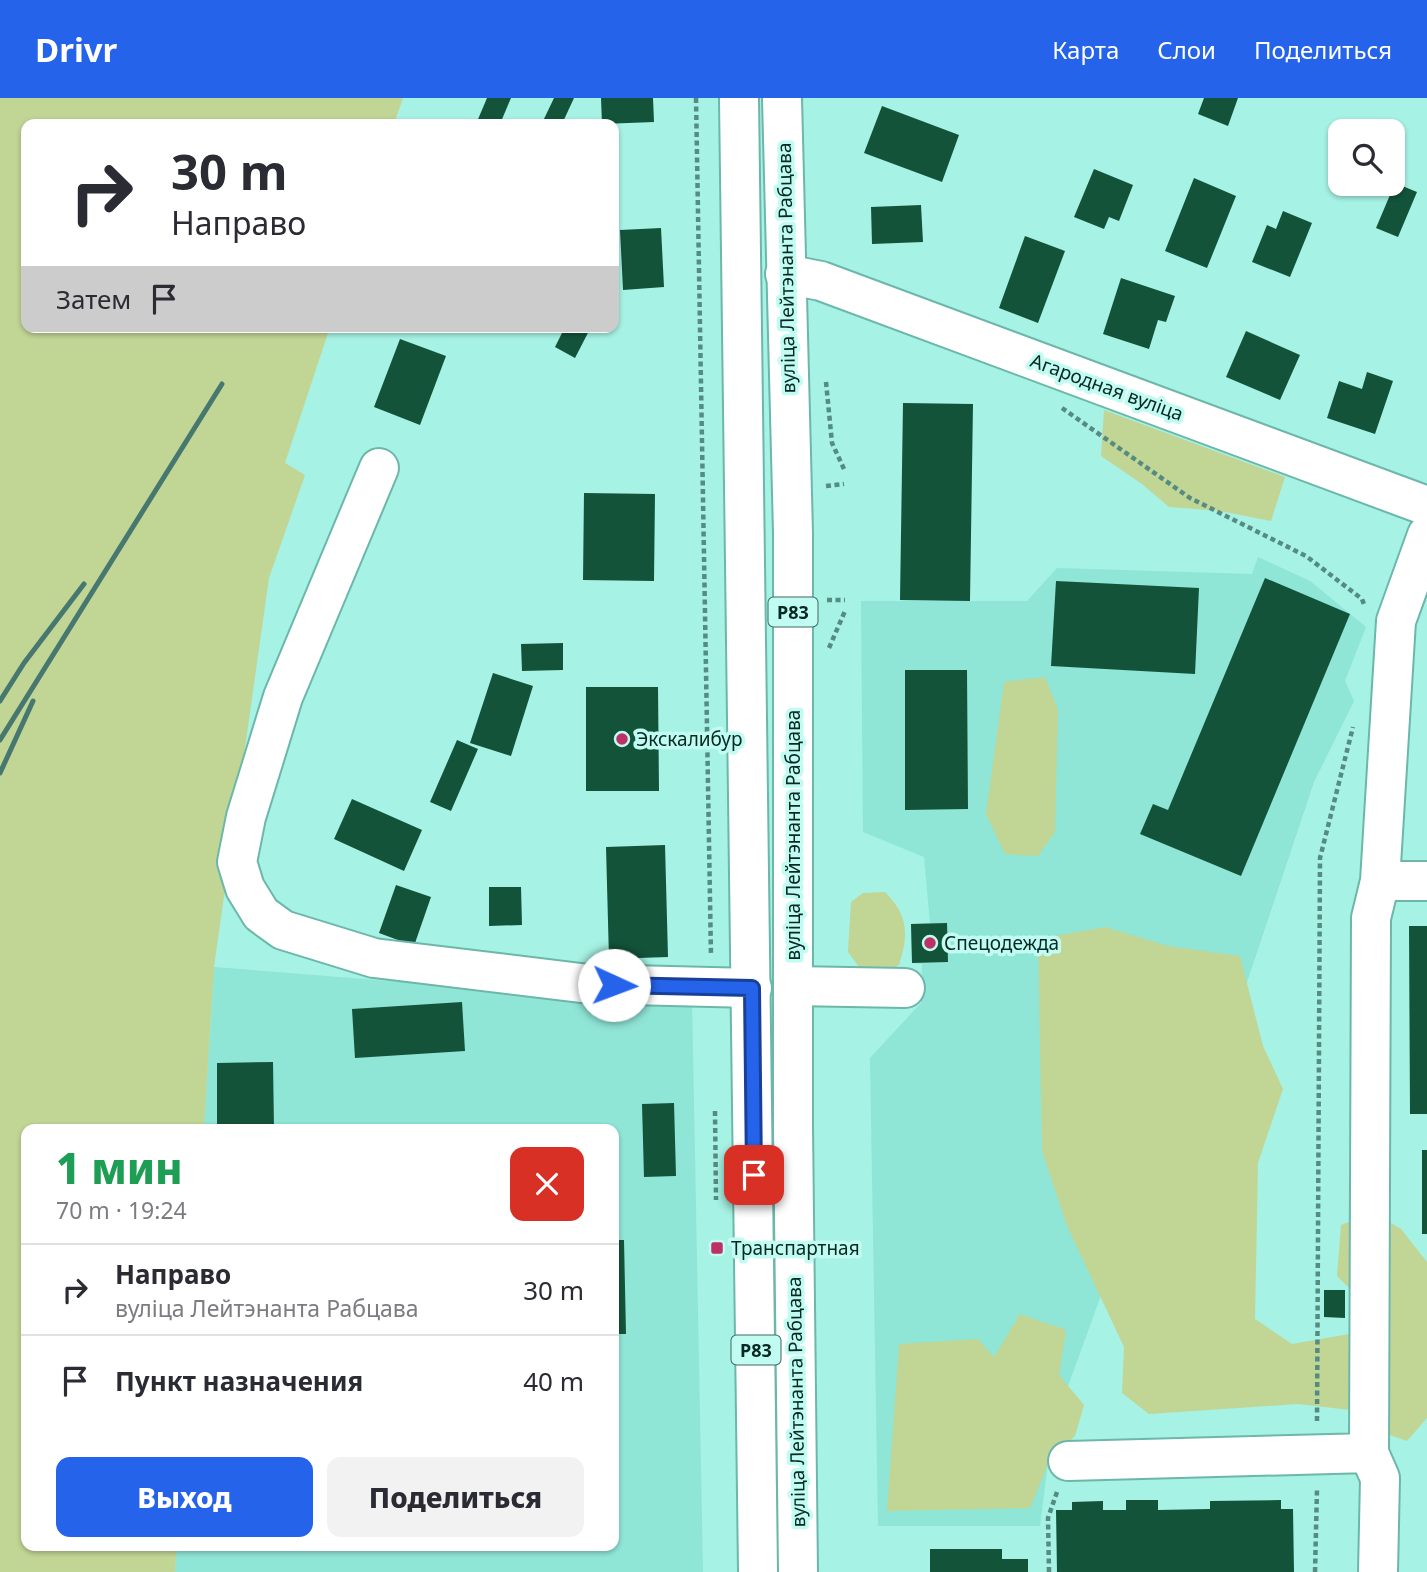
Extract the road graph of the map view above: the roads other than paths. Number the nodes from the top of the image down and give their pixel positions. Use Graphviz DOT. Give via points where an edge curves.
graph roads {
  1 [pos="739,98"];
  2 [pos="782,98"];
  3 [pos="785,274"];
  4 [pos="379,468"];
  5 [pos="1427,506"];
  6 [pos="1427,535"];
  7 [pos="1380,881"];
  8 [pos="1427,881"];
  9 [pos="793,986"];
  10 [pos="752,988"];
  11 [pos="905,988"];
  12 [pos="1369,1453"];
  13 [pos="1069,1461"];
  14 [pos="758,1572"];
  15 [pos="798,1572"];
  16 [pos="1378,1572"];
  1 -- 10 [label="main road, вуліца Лейтэнанта Рабцава / Р83"];
  2 -- 3 [label="main road, вуліца Лейтэнанта Рабцава / Р83"];
  3 -- 5 [label="main road, Агародная вуліца" via="821,282"];
  3 -- 9 [label="main road, вуліца Лейтэнанта Рабцава / Р83" via="793,533"];
  4 -- 10 [label="main road" via="283,697 246,817 237,862 245,888 261,914 283,930 374,958 589,984"];
  6 -- 7 [label="main road" via="1396,621"];
  7 -- 8 [label="main road"];
  7 -- 12 [label="main road" via="1371,918"];
  9 -- 11 [label="main road"];
  9 -- 15 [label="main road, вуліца Лейтэнанта Рабцава / Р83"];
  10 -- 14 [label="main road, вуліца Лейтэнанта Рабцава / Р83"];
  12 -- 13 [label="main road"];
  12 -- 16 [label="main road" via="1380,1478"];
}
